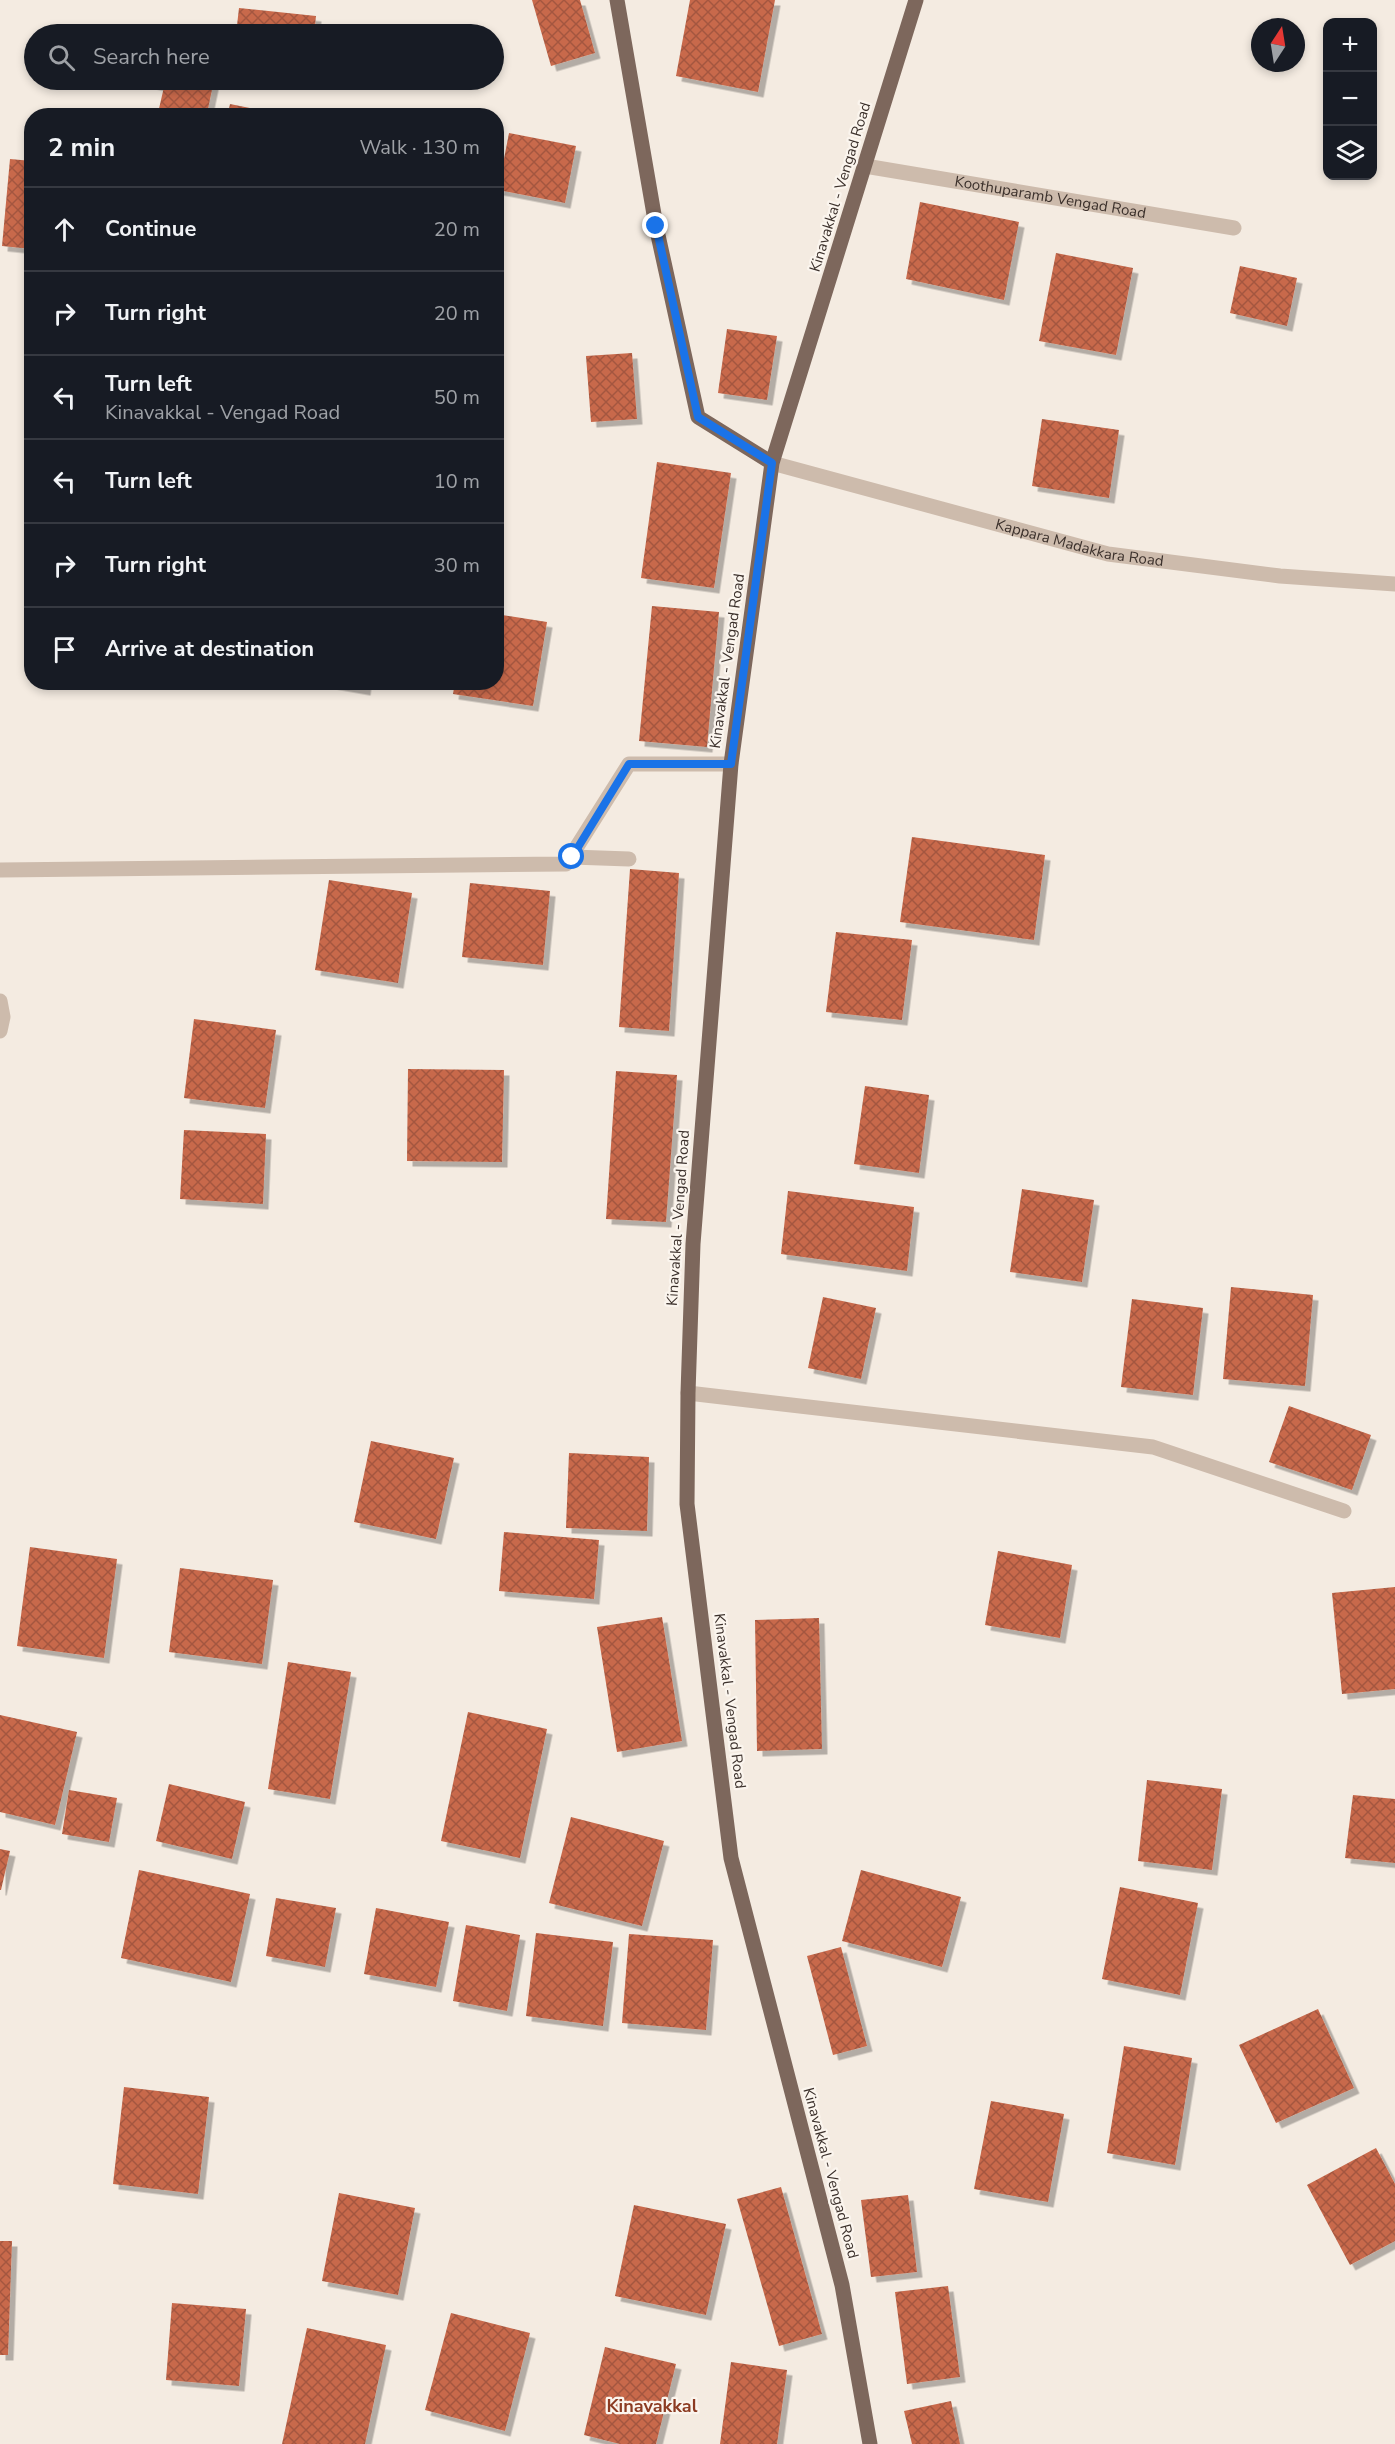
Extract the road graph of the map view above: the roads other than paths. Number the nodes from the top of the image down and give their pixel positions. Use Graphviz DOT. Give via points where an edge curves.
graph roads {
  1 [pos="617,0"];
  2 [pos="916,0"];
  3 [pos="865,166"];
  4 [pos="1234,228"];
  5 [pos="772,463"];
  6 [pos="1395,584"];
  7 [pos="731,764"];
  8 [pos="572,857"];
  9 [pos="629,859"];
  10 [pos="0,870"];
  11 [pos="0,1001"];
  12 [pos="0,1031"];
  13 [pos="688,1393"];
  14 [pos="1344,1511"];
  15 [pos="870,2444"];
  1 -- 5 [label="main road" via="656,226 698,417"];
  2 -- 3 [label="main road, Kinavakkal - Vengad Road"];
  3 -- 4 [label="street, Koothuparamb Vengad Road"];
  3 -- 5 [label="main road, Kinavakkal - Vengad Road"];
  5 -- 6 [label="street, Kappara Madakkara Road" via="1108,554 1280,576"];
  5 -- 7 [label="main road, Kinavakkal - Vengad Road"];
  7 -- 8 [label="street" via="629,764"];
  7 -- 13 [label="main road, Kinavakkal - Vengad Road" via="693,1244"];
  8 -- 9 [label="street"];
  8 -- 10 [label="street" via="566,864"];
  11 -- 12 [label="street"];
  13 -- 14 [label="street" via="1153,1447"];
  13 -- 15 [label="main road, Kinavakkal - Vengad Road" via="687,1504 731,1858 842,2285"];
}
